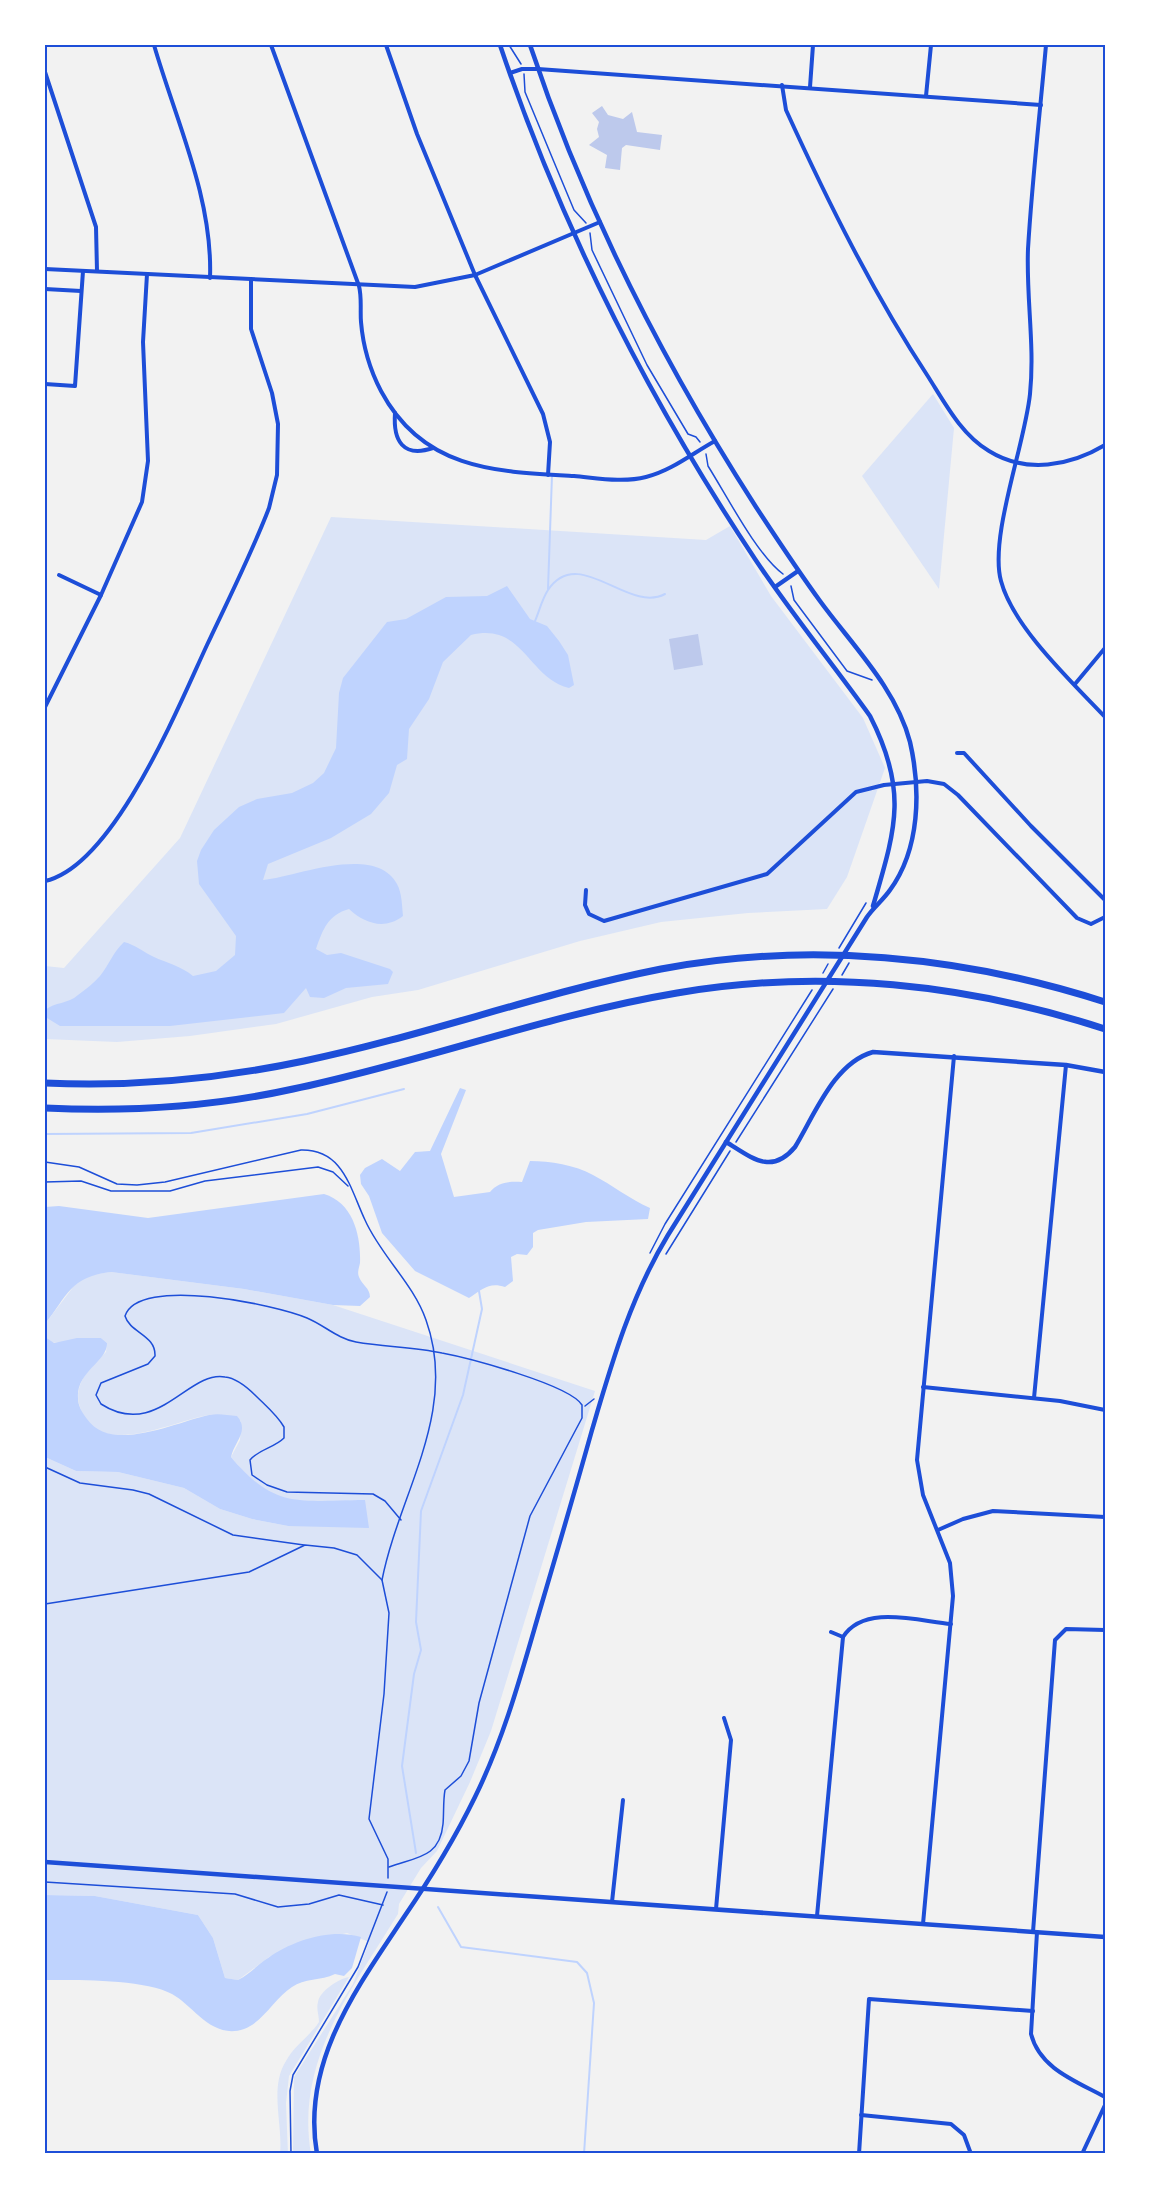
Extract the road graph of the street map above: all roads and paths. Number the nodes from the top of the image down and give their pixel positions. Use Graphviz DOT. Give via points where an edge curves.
graph roads {
  1 [pos="154,45"];
  2 [pos="271,45"];
  3 [pos="386,45"];
  4 [pos="500,45"];
  5 [pos="509,45"];
  6 [pos="530,45"];
  7 [pos="813,45"];
  8 [pos="931,45"];
  9 [pos="1046,45"];
  10 [pos="520,62"];
  11 [pos="538,69"];
  12 [pos="45,72"];
  13 [pos="509,73"];
  14 [pos="524,75"];
  15 [pos="782,85"];
  16 [pos="810,87"];
  17 [pos="926,96"];
  18 [pos="1041,105"];
  19 [pos="585,221"];
  20 [pos="601,222"];
  21 [pos="574,233"];
  22 [pos="591,234"];
  23 [pos="45,269"];
  24 [pos="82,271"];
  25 [pos="97,271"];
  26 [pos="147,274"];
  27 [pos="475,275"];
  28 [pos="210,278"];
  29 [pos="251,280"];
  30 [pos="359,286"];
  31 [pos="45,289"];
  32 [pos="81,291"];
  33 [pos="45,384"];
  34 [pos="395,412"];
  35 [pos="715,441"];
  36 [pos="699,442"];
  37 [pos="1105,445"];
  38 [pos="434,447"];
  39 [pos="705,453"];
  40 [pos="690,455"];
  41 [pos="1018,462"];
  42 [pos="548,475"];
  43 [pos="798,571"];
  44 [pos="58,575"];
  45 [pos="784,575"];
  46 [pos="790,585"];
  47 [pos="775,587"];
  48 [pos="101,595"];
  49 [pos="1105,648"];
  50 [pos="882,683"];
  51 [pos="1075,684"];
  52 [pos="45,707"];
  53 [pos="1105,717"];
  54 [pos="957,753"];
  55 [pos="916,781"];
  56 [pos="893,783"];
  57 [pos="45,881"];
  58 [pos="586,890"];
  59 [pos="1105,900"];
  60 [pos="873,908"];
  61 [pos="1105,917"];
  62 [pos="1105,1002"];
  63 [pos="802,1006"];
  64 [pos="822,1006"];
  65 [pos="1105,1029"];
  66 [pos="954,1055"];
  67 [pos="1066,1065"];
  68 [pos="1105,1072"];
  69 [pos="45,1083"];
  70 [pos="45,1108"];
  71 [pos="726,1142"];
  72 [pos="733,1147"];
  73 [pos="45,1162"];
  74 [pos="45,1182"];
  75 [pos="349,1187"];
  76 [pos="664,1256"];
  77 [pos="647,1272"];
  78 [pos="433,1352"];
  79 [pos="923,1387"];
  80 [pos="1034,1398"];
  81 [pos="582,1405"];
  82 [pos="590,1408"];
  83 [pos="1105,1410"];
  84 [pos="45,1467"];
  85 [pos="1105,1516"];
  86 [pos="401,1520"];
  87 [pos="938,1530"];
  88 [pos="305,1545"];
  89 [pos="382,1580"];
  90 [pos="45,1604"];
  91 [pos="951,1624"];
  92 [pos="1105,1630"];
  93 [pos="831,1632"];
  94 [pos="843,1637"];
  95 [pos="724,1718"];
  96 [pos="622,1800"];
  97 [pos="45,1862"];
  98 [pos="389,1867"];
  99 [pos="45,1882"];
  100 [pos="388,1886"];
  101 [pos="421,1889"];
  102 [pos="612,1902"];
  103 [pos="383,1905"];
  104 [pos="716,1909"];
  105 [pos="818,1916"];
  106 [pos="923,1924"];
  107 [pos="1035,1932"];
  108 [pos="1105,1936"];
  109 [pos="1033,2011"];
  110 [pos="1105,2097"];
  111 [pos="1105,2105"];
  112 [pos="861,2115"];
  113 [pos="291,2154"];
  114 [pos="317,2154"];
  115 [pos="859,2154"];
  116 [pos="971,2154"];
  117 [pos="1082,2154"];
  1 -- 28 [label="street" via="206,211 211,244"];
  2 -- 30 [label="street"];
  3 -- 27 [label="street" via="417,134"];
  4 -- 13 [label="street"];
  5 -- 10 [label="path"];
  6 -- 11 [label="street"];
  7 -- 16 [label="street"];
  8 -- 17 [label="street"];
  9 -- 18 [label="street"];
  11 -- 13 [label="street"];
  11 -- 15 [label="street"];
  11 -- 20 [label="street"];
  12 -- 25 [label="street" via="96,227"];
  13 -- 21 [label="street"];
  14 -- 19 [label="path" via="525,92 574,210"];
  15 -- 16 [label="street"];
  15 -- 41 [label="street" via="783,100 808,158 909,349 970,436 991,453"];
  16 -- 17 [label="street"];
  17 -- 18 [label="street"];
  18 -- 41 [label="street" via="1028,249 1032,375"];
  20 -- 21 [label="street"];
  20 -- 35 [label="street" via="652,327"];
  21 -- 27 [label="street"];
  21 -- 40 [label="street" via="630,349"];
  22 -- 36 [label="path" via="592,250 648,365 688,434"];
  23 -- 24 [label="street"];
  24 -- 25 [label="street"];
  24 -- 32 [label="street"];
  25 -- 26 [label="street"];
  26 -- 28 [label="street"];
  26 -- 48 [label="street" via="143,342 146,481 135,523"];
  27 -- 30 [label="street" via="434,285"];
  27 -- 42 [label="street" via="543,414 550,442"];
  28 -- 29 [label="street"];
  29 -- 30 [label="street"];
  29 -- 57 [label="street" via="251,329 278,424 277,475 269,508 140,783 92,849 68,871"];
  30 -- 34 [label="street" via="367,358"];
  31 -- 32 [label="street"];
  32 -- 33 [label="street" via="75,386"];
  34 -- 38 [label="street" via="414,434"];
  34 -- 38 [label="street" via="396,436 404,447 417,452"];
  35 -- 40 [label="street"];
  35 -- 43 [label="street"];
  37 -- 41 [label="street" via="1059,464"];
  38 -- 42 [label="street" via="482,469"];
  39 -- 45 [label="path" via="708,466 748,530 774,569"];
  40 -- 42 [label="street" via="657,473 633,479"];
  40 -- 47 [label="street"];
  41 -- 51 [label="street" via="998,552 1000,579 1016,616"];
  43 -- 47 [label="street"];
  43 -- 50 [label="street"];
  44 -- 48 [label="street"];
  46 -- 50 [label="path" via="794,600 847,671"];
  47 -- 56 [label="street" via="870,717"];
  48 -- 52 [label="street"];
  49 -- 51 [label="street"];
  50 -- 55 [label="street" via="909,739"];
  51 -- 53 [label="street"];
  54 -- 59 [label="street" via="964,753"];
  55 -- 56 [label="street"];
  55 -- 60 [label="street" via="917,810 907,854 890,890"];
  55 -- 61 [label="street" via="949,787 1081,922 1096,923"];
  56 -- 58 [label="street" via="856,792 778,866 759,878 604,921 589,914"];
  56 -- 60 [label="street" via="893,841"];
  60 -- 71 [label="street"];
  62 -- 69 [label="highway" via="1038,982 952,965 882,958 756,958 662,969 591,985 261,1070 174,1081"];
  63 -- 77 [label="path" via="650,1250"];
  64 -- 72 [label="path"];
  65 -- 70 [label="highway" via="994,998 920,986 772,982 633,1001 351,1076 258,1096 142,1108"];
  66 -- 67 [label="street"];
  66 -- 72 [label="street" via="881,1051 866,1054 842,1072 785,1157 773,1162 759,1161"];
  66 -- 79 [label="street"];
  67 -- 68 [label="street"];
  67 -- 80 [label="street"];
  71 -- 72 [label="street"];
  71 -- 77 [label="street"];
  72 -- 76 [label="path"];
  73 -- 75 [label="path" via="80,1167 117,1184 137,1185 309,1149 339,1164"];
  74 -- 75 [label="path" via="81,1181 111,1191 170,1191 205,1181 318,1167 333,1172"];
  75 -- 78 [label="path" via="373,1237 417,1299"];
  77 -- 101 [label="street" via="616,1347 501,1736 470,1806"];
  78 -- 81 [label="path" via="564,1391"];
  78 -- 86 [label="path" via="432,1425"];
  78 -- 86 [label="path" via="354,1342 308,1318 262,1304 207,1295 178,1295 139,1302 128,1309 127,1322 151,1342 155,1356 148,1364 106,1380 96,1391 97,1400 105,1408 135,1414 166,1405 210,1378 232,1379 263,1402 284,1427 284,1438 250,1460 252,1474 287,1492 373,1494 385,1501"];
  79 -- 80 [label="street"];
  79 -- 87 [label="street" via="917,1460 923,1496"];
  80 -- 83 [label="street"];
  81 -- 82 [label="path"];
  81 -- 98 [label="path" via="582,1418 533,1510 477,1715 469,1761 461,1776 445,1790 438,1845 430,1852"];
  84 -- 88 [label="path" via="80,1483 149,1494 233,1535"];
  85 -- 87 [label="street" via="993,1511"];
  86 -- 89 [label="path"];
  87 -- 91 [label="street" via="952,1577"];
  88 -- 89 [label="path" via="357,1555"];
  88 -- 90 [label="path" via="259,1570"];
  89 -- 98 [label="path" via="390,1622 369,1819"];
  91 -- 94 [label="street" via="872,1618 853,1625"];
  91 -- 106 [label="street"];
  92 -- 107 [label="street" via="1061,1631 1054,1645"];
  93 -- 94 [label="street"];
  94 -- 105 [label="street"];
  95 -- 104 [label="street" via="731,1740"];
  96 -- 102 [label="street"];
  97 -- 100 [label="street"];
  98 -- 100 [label="path"];
  99 -- 103 [label="path" via="235,1894 278,1907 309,1904 339,1895"];
  100 -- 101 [label="street"];
  100 -- 103 [label="path"];
  101 -- 102 [label="street"];
  101 -- 114 [label="street" via="368,1970 331,2037 315,2093"];
  102 -- 104 [label="street"];
  103 -- 113 [label="path" via="358,1967 293,2074"];
  104 -- 105 [label="street"];
  105 -- 106 [label="street"];
  106 -- 107 [label="street"];
  107 -- 108 [label="street"];
  107 -- 109 [label="street"];
  109 -- 110 [label="street" via="1034,2044 1045,2062"];
  109 -- 112 [label="street" via="868,1999"];
  111 -- 117 [label="street"];
  112 -- 115 [label="street"];
  112 -- 116 [label="street" via="944,2122 964,2135"];
}
